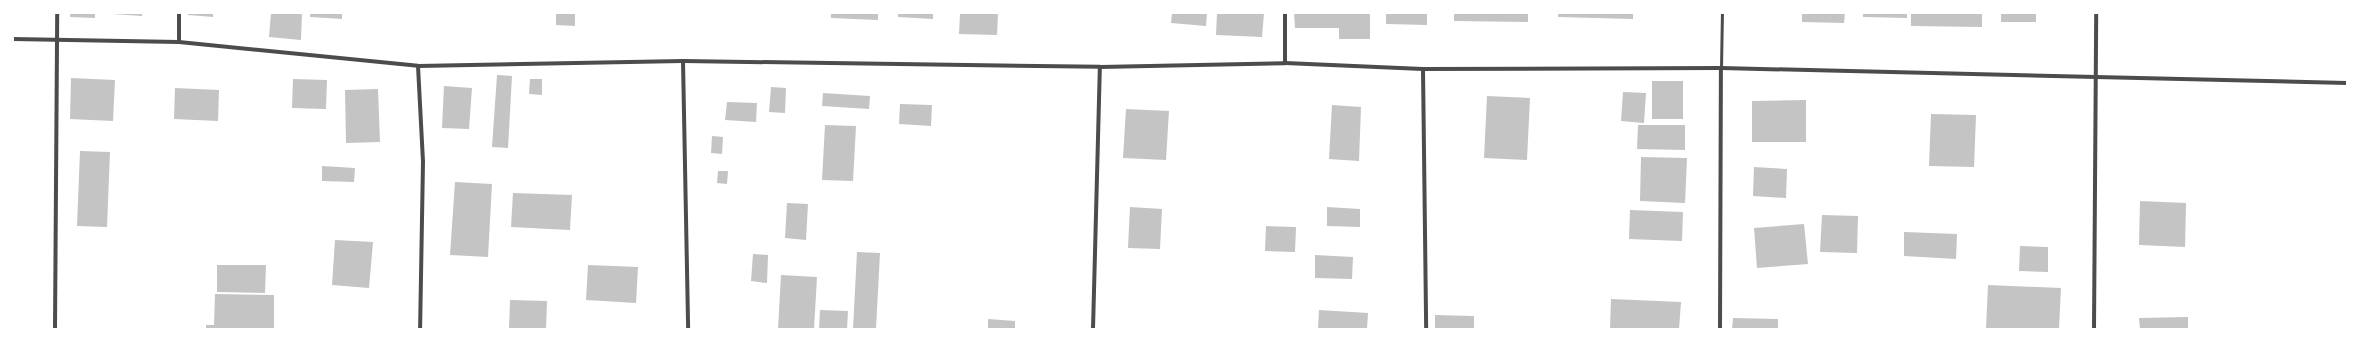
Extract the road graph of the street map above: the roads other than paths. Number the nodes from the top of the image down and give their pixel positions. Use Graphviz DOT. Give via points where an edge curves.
graph roads {
  1 [pos="56,13"];
  2 [pos="179,13"];
  3 [pos="1285,13"];
  4 [pos="1722,13"];
  5 [pos="2096,13"];
  6 [pos="13,39"];
  7 [pos="56,40"];
  8 [pos="179,42"];
  9 [pos="684,61"];
  10 [pos="1285,63"];
  11 [pos="418,66"];
  12 [pos="1100,67"];
  13 [pos="1721,68"];
  14 [pos="1423,69"];
  15 [pos="2095,79"];
  16 [pos="2347,83"];
  17 [pos="55,329"];
  18 [pos="420,329"];
  19 [pos="688,329"];
  20 [pos="1093,329"];
  21 [pos="1426,329"];
  22 [pos="1720,329"];
  23 [pos="2094,329"];
  1 -- 7 [label="street"];
  2 -- 8 [label="street"];
  3 -- 10 [label="street"];
  4 -- 13 [label="lane"];
  5 -- 15 [label="street"];
  6 -- 7 [label="street"];
  7 -- 8 [label="street"];
  7 -- 17 [label="street"];
  8 -- 11 [label="street"];
  9 -- 11 [label="street"];
  9 -- 12 [label="street"];
  9 -- 19 [label="street"];
  10 -- 12 [label="street"];
  10 -- 14 [label="street"];
  11 -- 18 [label="street" via="423,162"];
  12 -- 20 [label="street"];
  13 -- 14 [label="street"];
  13 -- 15 [label="street"];
  13 -- 22 [label="street"];
  14 -- 21 [label="street"];
  15 -- 16 [label="street"];
  15 -- 23 [label="street"];
}
